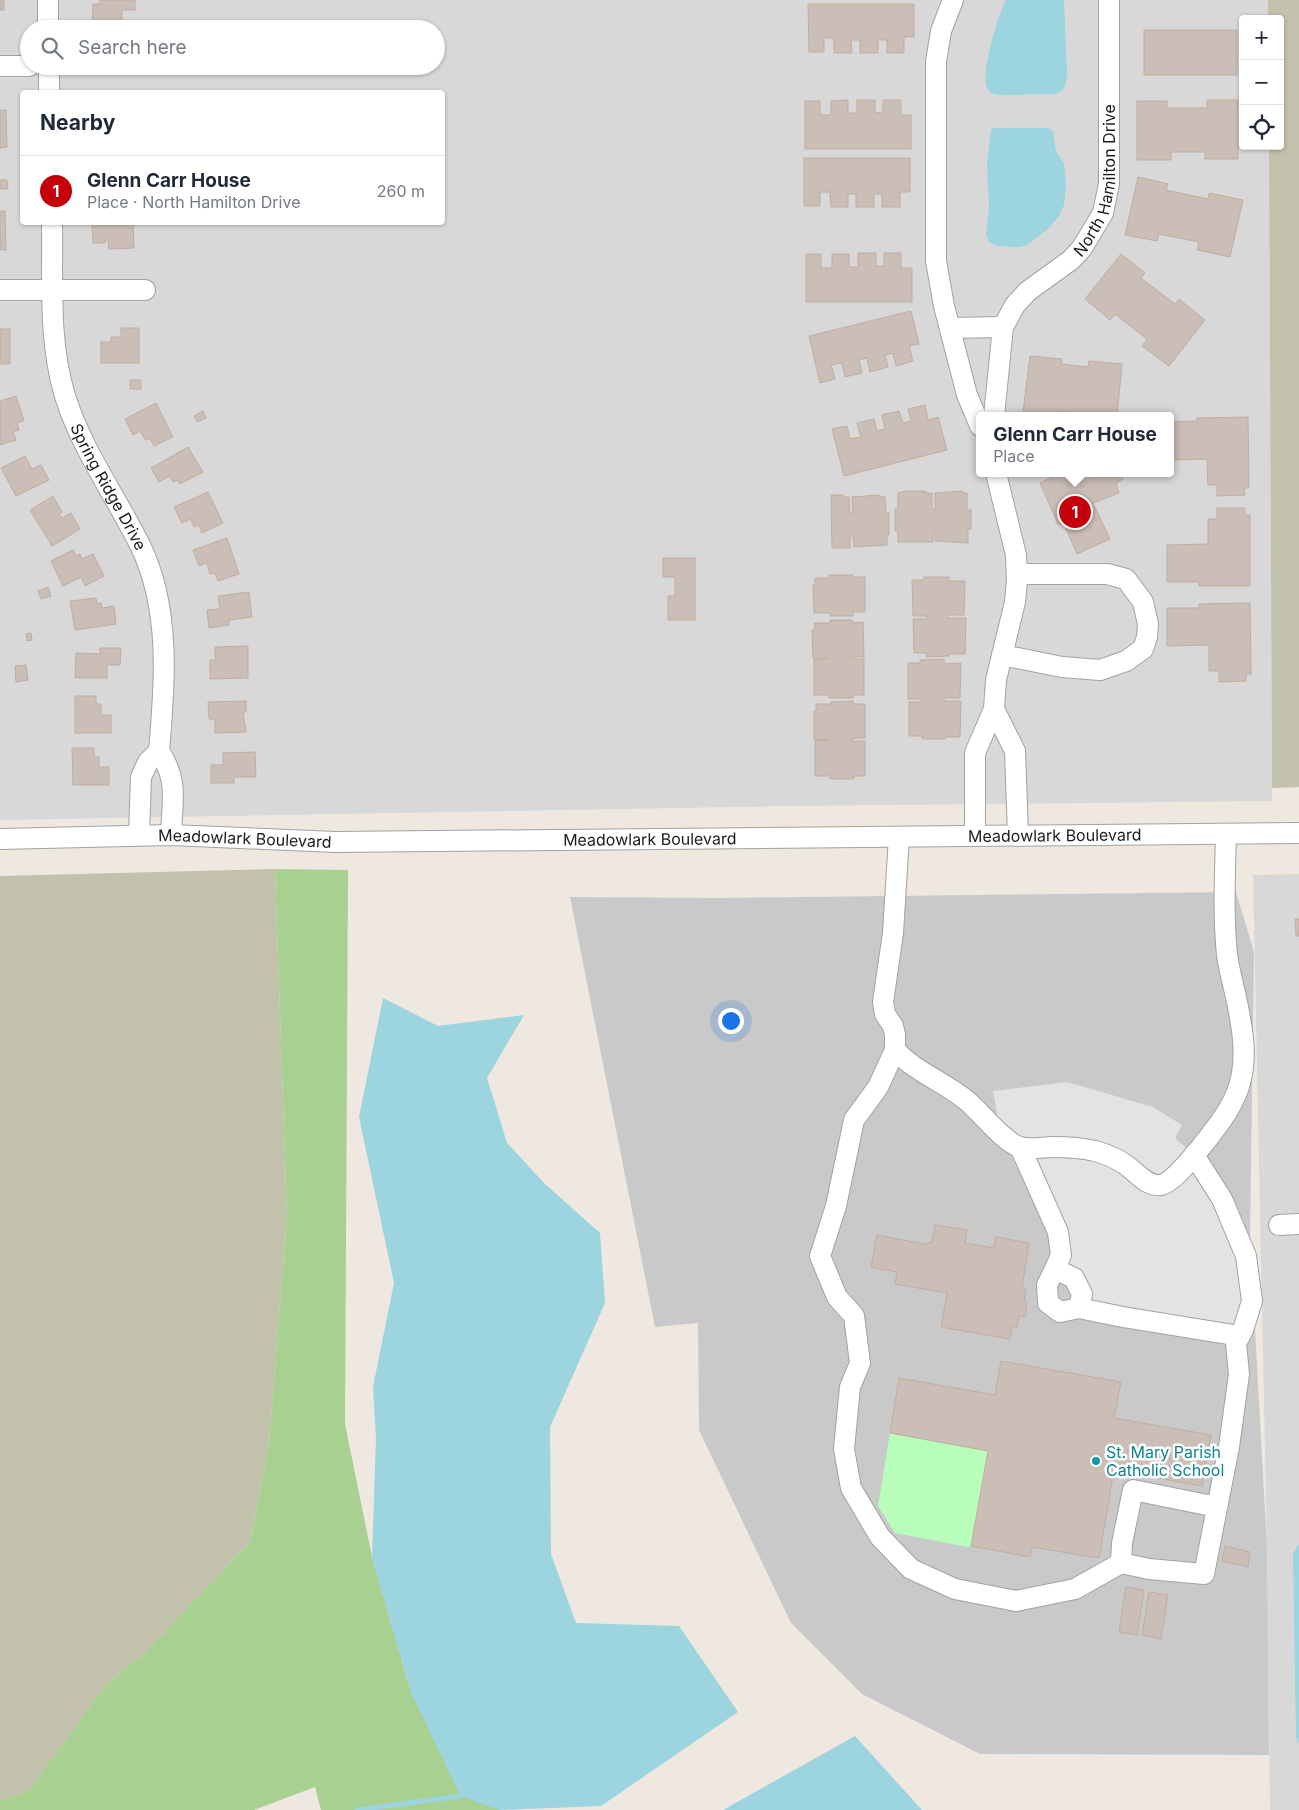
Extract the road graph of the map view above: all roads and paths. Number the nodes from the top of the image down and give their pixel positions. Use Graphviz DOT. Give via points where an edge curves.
graph roads {
  1 [pos="48,0"];
  2 [pos="953,0"];
  3 [pos="1109,0"];
  4 [pos="48,20"];
  5 [pos="0,66"];
  6 [pos="20,66"];
  7 [pos="49,75"];
  8 [pos="49,90"];
  9 [pos="52,225"];
  10 [pos="0,290"];
  11 [pos="53,290"];
  12 [pos="145,290"];
  13 [pos="1003,327"];
  14 [pos="950,328"];
  15 [pos="994,412"];
  16 [pos="976,416"];
  17 [pos="997,477"];
  18 [pos="1017,574"];
  19 [pos="1002,655"];
  20 [pos="994,709"];
  21 [pos="159,751"];
  22 [pos="1299,833"];
  23 [pos="171,834"];
  24 [pos="1226,834"];
  25 [pos="139,835"];
  26 [pos="975,836"];
  27 [pos="1018,836"];
  28 [pos="899,837"];
  29 [pos="0,839"];
  30 [pos="895,1050"];
  31 [pos="1020,1147"];
  32 [pos="1194,1155"];
  33 [pos="1055,1269"];
  34 [pos="1079,1308"];
  35 [pos="1240,1336"];
  36 [pos="1217,1507"];
  37 [pos="1121,1563"];
  1 -- 4 [label="street"];
  2 -- 14 [label="street" via="941,31 936,62 936,261"];
  3 -- 13 [label="street, North Hamilton Drive" via="1109,184 1103,213 1082,248 1071,260 1028,291 1015,305"];
  5 -- 6 [label="street"];
  7 -- 8 [label="street"];
  9 -- 11 [label="street, Spring Ridge Drive"];
  10 -- 11 [label="street"];
  11 -- 12 [label="street"];
  11 -- 21 [label="street, Spring Ridge Drive" via="55,349 72,415 85,448 140,545 157,595 164,665"];
  13 -- 14 [label="street"];
  13 -- 15 [label="street, North Hamilton Drive"];
  14 -- 16 [label="street" via="967,395"];
  17 -- 18 [label="street" via="1016,555"];
  18 -- 19 [label="street" via="1015,602"];
  18 -- 19 [label="street" via="1107,574 1126,579 1143,602 1147,637 1143,649 1126,661 1100,670 1062,667"];
  19 -- 20 [label="street"];
  20 -- 26 [label="street" via="975,753"];
  20 -- 27 [label="street" via="1015,751"];
  21 -- 23 [label="street" via="172,777"];
  21 -- 25 [label="street" via="148,762 141,777"];
  22 -- 24 [label="street, Meadowlark Boulevard"];
  23 -- 25 [label="street, Meadowlark Boulevard"];
  23 -- 28 [label="street, Meadowlark Boulevard" via="336,842"];
  24 -- 27 [label="street, Meadowlark Boulevard"];
  24 -- 32 [label="street" via="1224,920 1240,1019 1242,1074 1229,1110"];
  25 -- 29 [label="street, Meadowlark Boulevard"];
  26 -- 27 [label="street, Meadowlark Boulevard"];
  26 -- 28 [label="street, Meadowlark Boulevard"];
  28 -- 30 [label="street" via="893,933 883,1002 885,1014 893,1026"];
  30 -- 31 [label="street" via="904,1060 965,1099 1001,1134"];
  30 -- 37 [label="street" via="878,1087 854,1120 836,1206 820,1256 837,1297 854,1316 860,1363 850,1387 844,1449 851,1488 880,1537 911,1569 955,1589 1016,1601 1075,1589"];
  31 -- 32 [label="street" via="1087,1149 1106,1154 1155,1184 1168,1181"];
  31 -- 33 [label="street" via="1058,1232 1061,1255"];
  32 -- 35 [label="street" via="1222,1199 1246,1256 1252,1300"];
  33 -- 34 [label="street" via="1074,1278 1082,1294"];
  33 -- 34 [label="street" via="1047,1285 1048,1303 1060,1312"];
  34 -- 35 [label="street"];
  35 -- 36 [label="street" via="1236,1343 1239,1374"];
  36 -- 37 [label="street" via="1204,1574"];
  36 -- 37 [label="street" via="1133,1490"];
}
